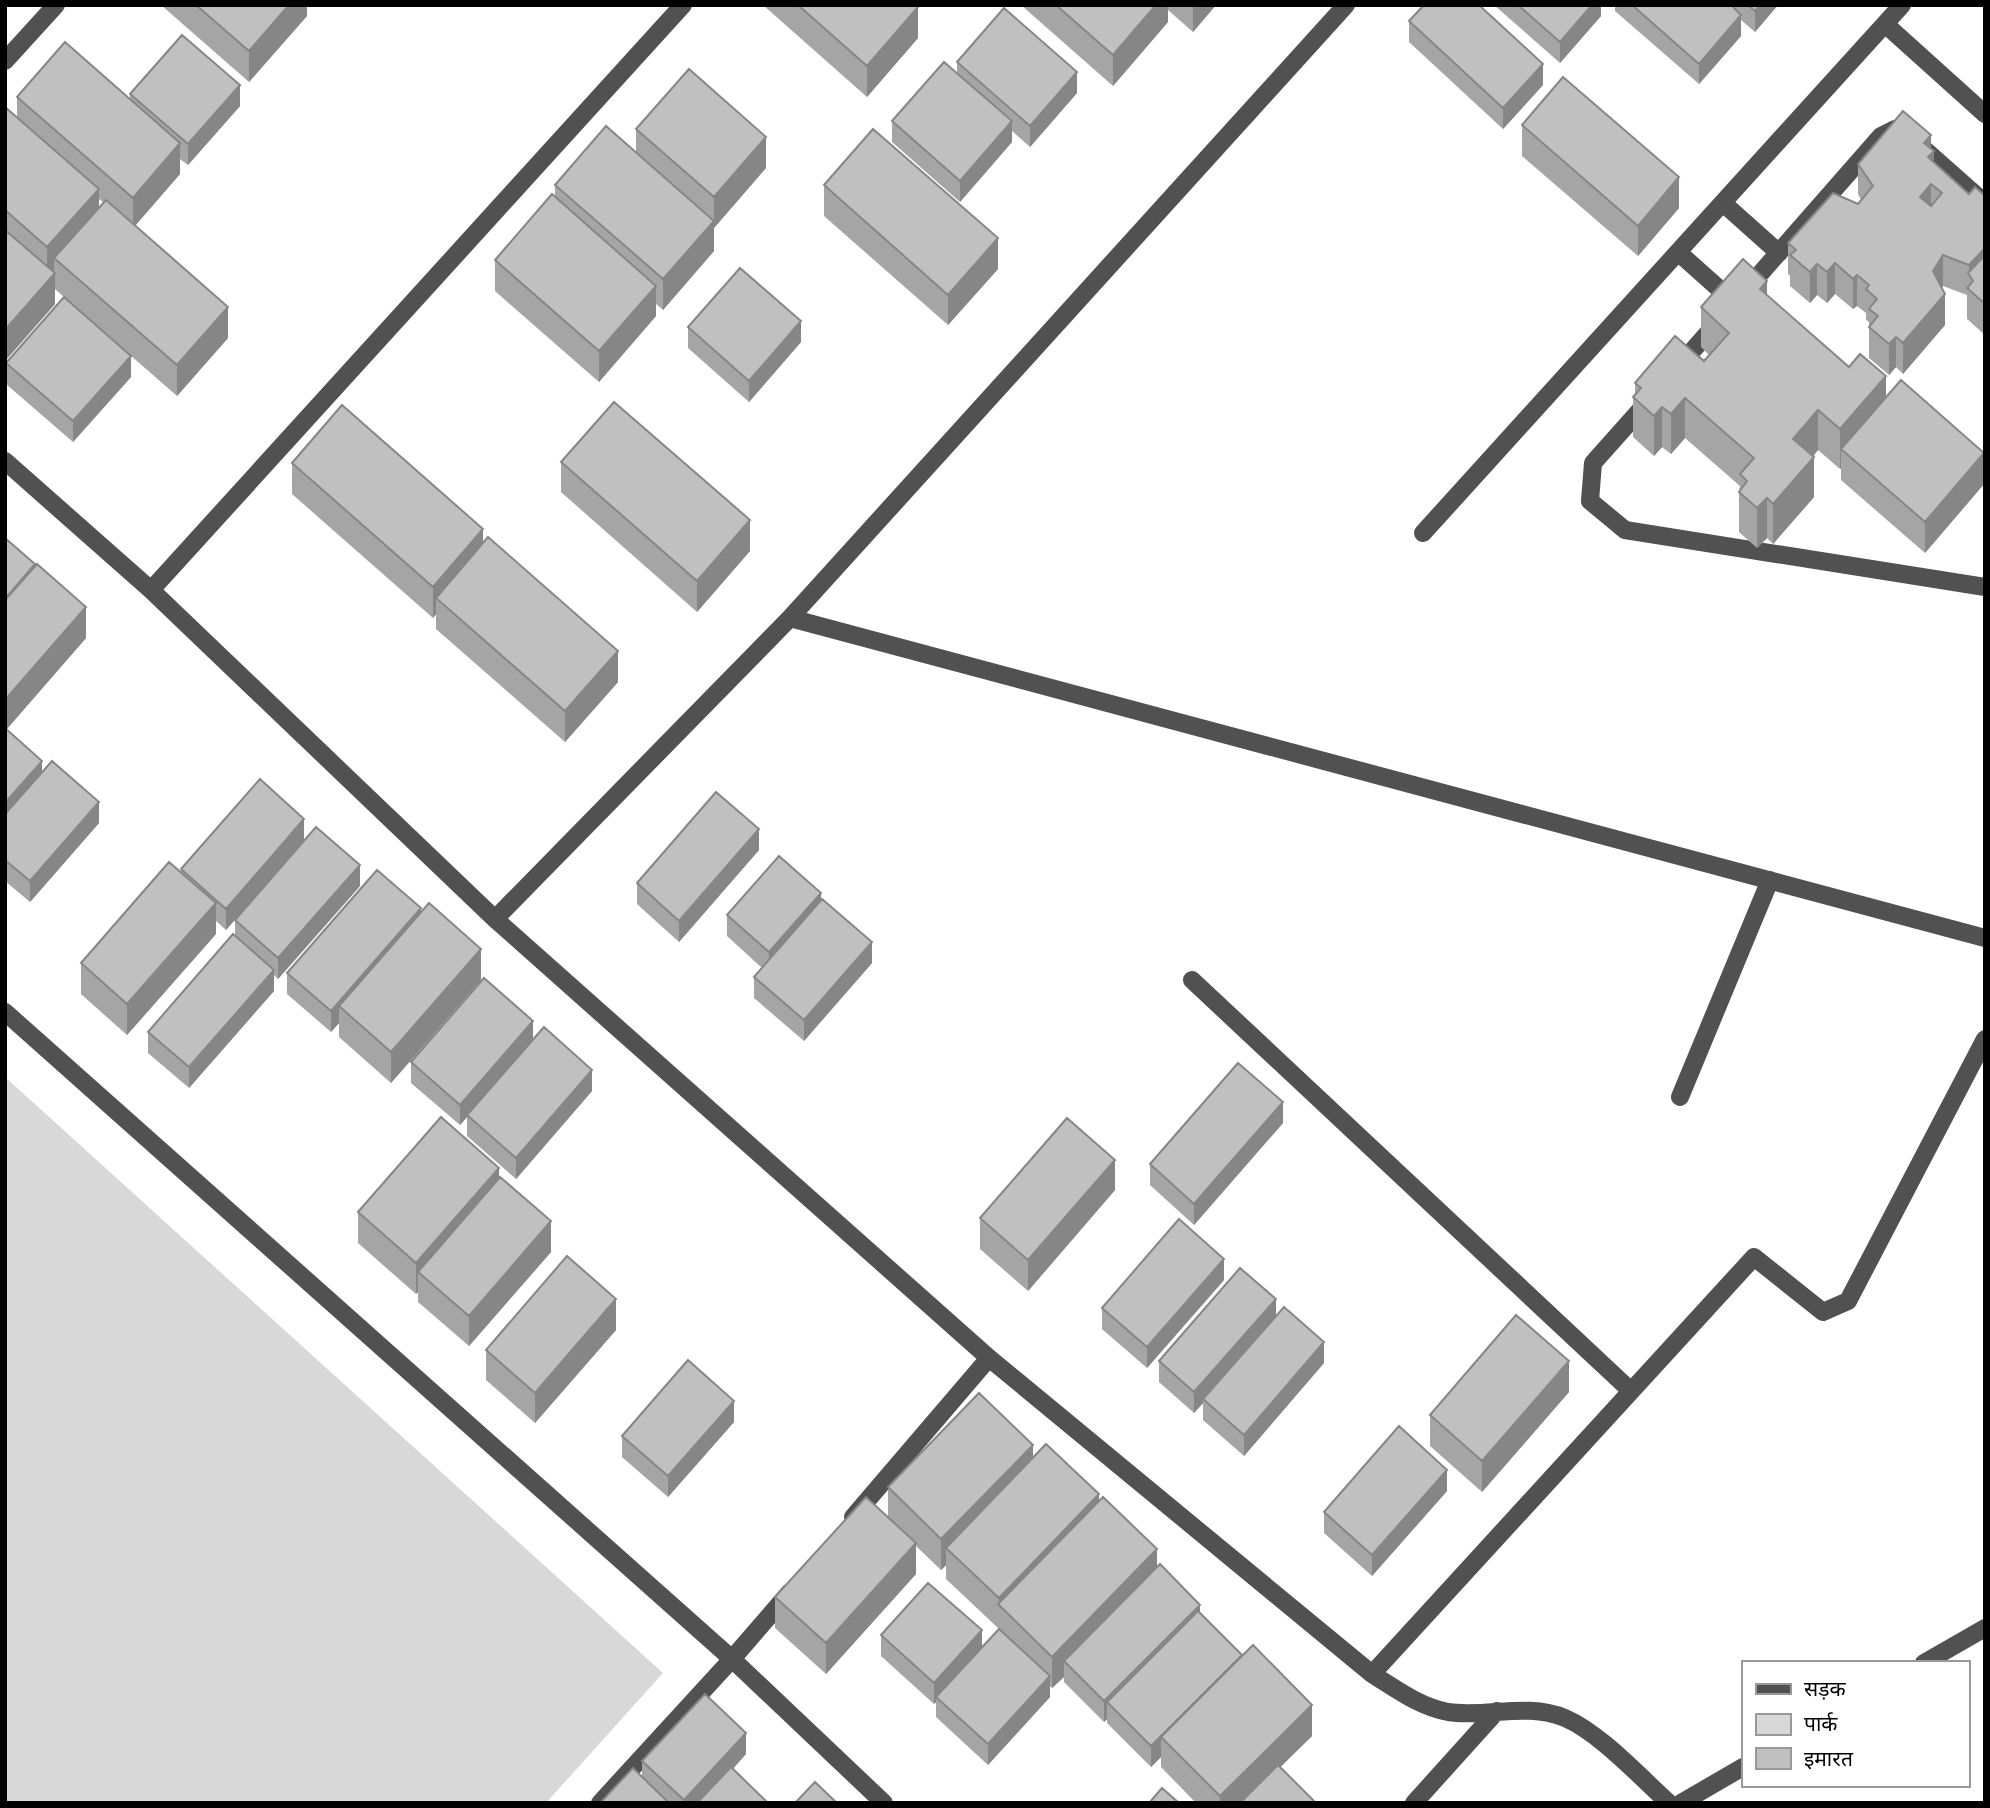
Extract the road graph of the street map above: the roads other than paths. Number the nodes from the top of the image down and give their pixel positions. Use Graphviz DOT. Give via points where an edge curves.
graph roads {
  1 [pos="56,5"];
  2 [pos="683,5"];
  3 [pos="1346,5"];
  4 [pos="1902,5"];
  5 [pos="1885,24"];
  6 [pos="5,61"];
  7 [pos="1985,114"];
  8 [pos="1723,203"];
  9 [pos="1985,203"];
  10 [pos="1679,253"];
  11 [pos="1779,253"];
  12 [pos="1735,303"];
  13 [pos="5,461"];
  14 [pos="1423,533"];
  15 [pos="1985,587"];
  16 [pos="151,590"];
  17 [pos="790,618"];
  18 [pos="1770,880"];
  19 [pos="495,919"];
  20 [pos="1985,938"];
  21 [pos="1192,980"];
  22 [pos="5,1012"];
  23 [pos="1985,1039"];
  24 [pos="1679,1097"];
  25 [pos="989,1358"];
  26 [pos="1631,1391"];
  27 [pos="838,1534"];
  28 [pos="803,1576"];
  29 [pos="1985,1628"];
  30 [pos="732,1659"];
  31 [pos="1927,1661"];
  32 [pos="1372,1674"];
  33 [pos="1497,1711"];
  34 [pos="1742,1768"];
  35 [pos="600,1803"];
  36 [pos="884,1803"];
  37 [pos="1414,1803"];
  38 [pos="1669,1803"];
  39 [pos="1681,1803"];
  1 -- 6 [label="street"];
  2 -- 16 [label="street"];
  3 -- 17 [label="street"];
  4 -- 5 [label="street"];
  5 -- 7 [label="street"];
  5 -- 8 [label="street"];
  8 -- 10 [label="street"];
  8 -- 11 [label="street"];
  9 -- 11 [label="street" via="1907,134 1895,129 1881,136"];
  10 -- 12 [label="street"];
  10 -- 14 [label="street"];
  11 -- 12 [label="street"];
  12 -- 15 [label="street" via="1593,463 1590,501 1625,530"];
  13 -- 16 [label="street"];
  16 -- 19 [label="street"];
  17 -- 18 [label="street"];
  17 -- 19 [label="street"];
  18 -- 20 [label="street"];
  18 -- 24 [label="street"];
  19 -- 25 [label="street"];
  21 -- 26 [label="street"];
  22 -- 30 [label="street"];
  23 -- 26 [label="street" via="1848,1301 1823,1312 1754,1256"];
  25 -- 27 [label="street"];
  25 -- 32 [label="street"];
  26 -- 32 [label="street"];
  28 -- 30 [label="street"];
  29 -- 31 [label="street"];
  30 -- 35 [label="street"];
  30 -- 36 [label="street"];
  32 -- 33 [label="street" via="1422,1705 1450,1712"];
  33 -- 37 [label="street"];
  33 -- 38 [label="street" via="1531,1710 1564,1718 1591,1733"];
  34 -- 39 [label="street"];
}
